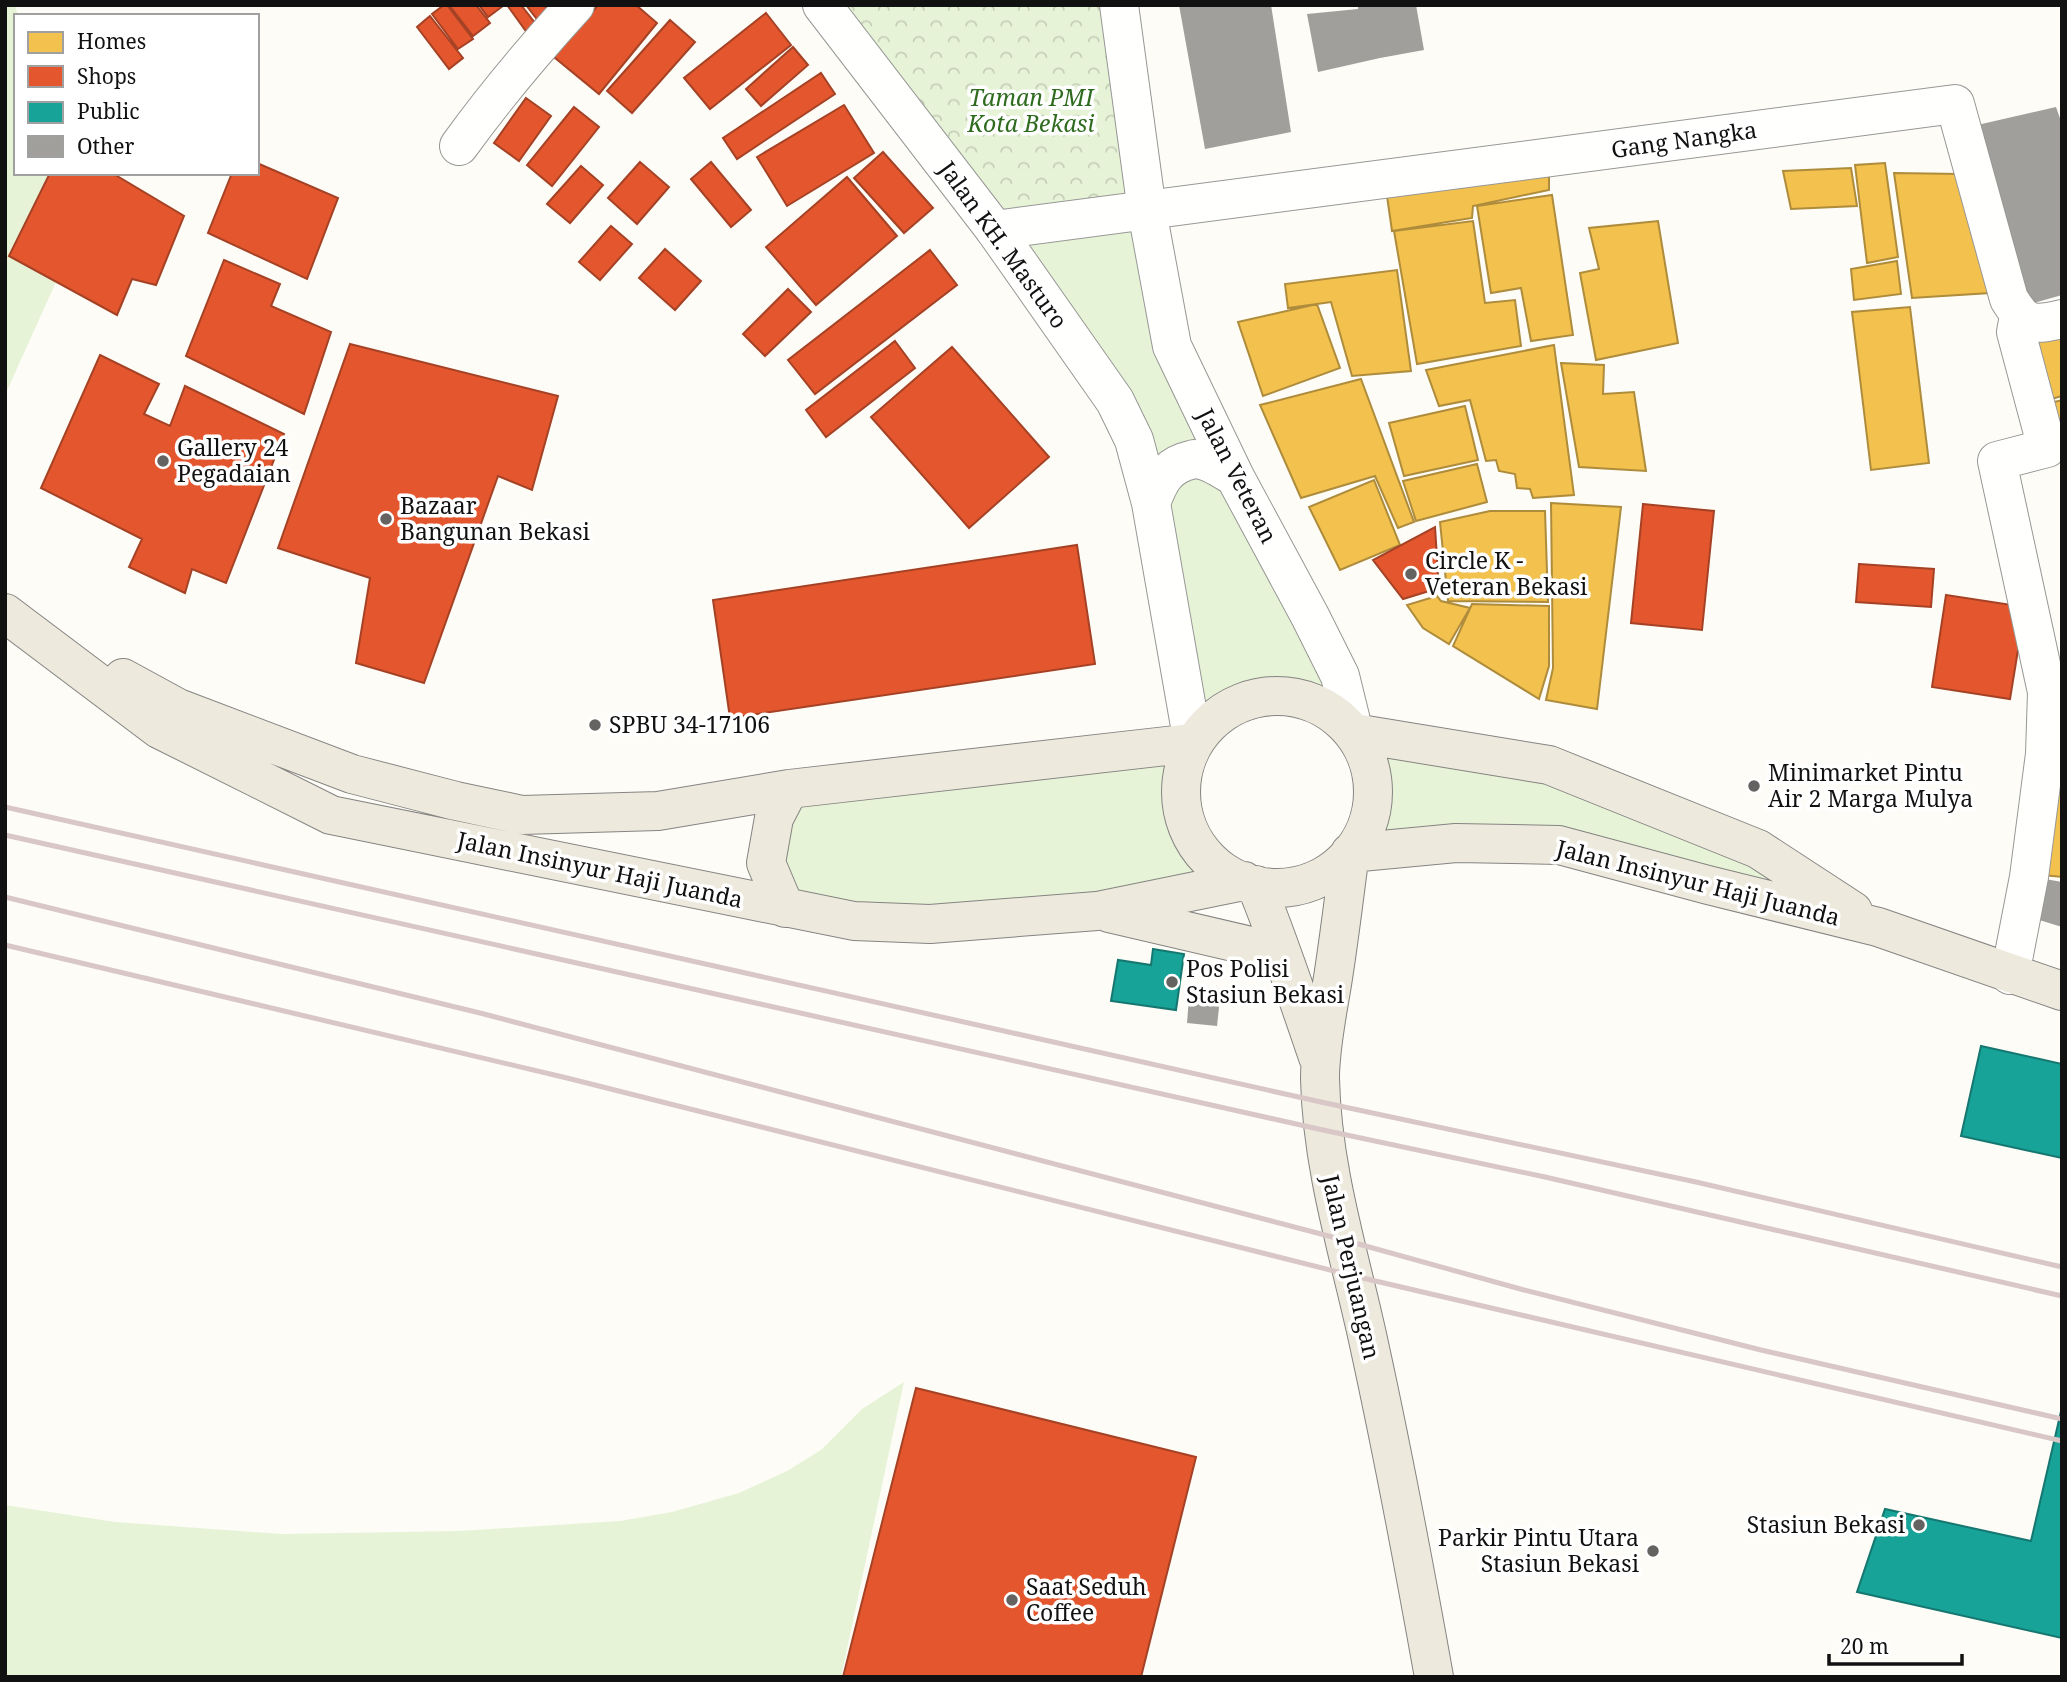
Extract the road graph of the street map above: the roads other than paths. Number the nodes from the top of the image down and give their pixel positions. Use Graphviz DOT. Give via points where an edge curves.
graph roads {
  1 [pos="575,5"];
  2 [pos="822,5"];
  3 [pos="1119,5"];
  4 [pos="458,146"];
  5 [pos="1147,211"];
  6 [pos="995,230"];
  7 [pos="2020,316"];
  8 [pos="2062,319"];
  9 [pos="1234,477"];
  10 [pos="1151,503"];
  11 [pos="8,615"];
  12 [pos="1354,733"];
  13 [pos="1193,743"];
  14 [pos="789,789"];
  15 [pos="1350,853"];
  16 [pos="1250,883"];
  17 [pos="785,908"];
  18 [pos="1097,911"];
  19 [pos="1878,927"];
  20 [pos="1281,953"];
  21 [pos="2010,975"];
  22 [pos="2062,992"];
  23 [pos="1320,1062"];
  24 [pos="1434,1677"];
  1 -- 4 [label="street"];
  2 -- 6 [label="street, Jalan KH. Masturo"];
  3 -- 5 [label="street, Jalan Veteran"];
  5 -- 6 [label="street"];
  5 -- 7 [label="street, Gang Nangka" via="1955,104 2009,299"];
  5 -- 9 [label="street, Jalan Veteran" via="1172,346"];
  6 -- 10 [label="street, Jalan KH. Masturo" via="1115,401 1134,440"];
  7 -- 8 [label="street" via="2031,322"];
  7 -- 21 [label="street" via="2016,332 2047,448 1997,461 2046,705 2045,754 2029,877"];
  9 -- 10 [label="street" via="1194,459 1178,464 1165,473"];
  9 -- 12 [label="street, Jalan Veteran" via="1340,676"];
  10 -- 13 [label="street, Jalan KH. Masturo"];
  11 -- 14 [label="main road, Jalan Insinyur Haji Juanda" via="178,708 352,774 456,801 522,815 659,810"];
  11 -- 17 [label="main road, Jalan Insinyur Haji Juanda" via="159,729 331,815"];
  12 -- 13 [label="main road" via="1319,704 1266,695 1219,714"];
  12 -- 15 [label="main road" via="1368,758 1374,788 1367,826"];
  12 -- 19 [label="main road, Jalan Insinyur Haji Juanda" via="1549,765 1758,849"];
  13 -- 14 [label="main road, Jalan Insinyur Haji Juanda"];
  13 -- 16 [label="main road" via="1181,777 1183,814 1190,835 1224,872"];
  14 -- 17 [label="main road" via="774,818 766,863"];
  15 -- 16 [label="main road" via="1311,881 1286,887"];
  15 -- 19 [label="main road, Jalan Insinyur Haji Juanda" via="1456,843 1559,845"];
  15 -- 23 [label="main road, Jalan Perjuangan"];
  16 -- 18 [label="main road, Jalan Insinyur Haji Juanda"];
  16 -- 20 [label="main road"];
  17 -- 18 [label="main road, Jalan Insinyur Haji Juanda" via="854,922 930,923"];
  18 -- 20 [label="main road"];
  19 -- 21 [label="main road, Jalan Insinyur Haji Juanda"];
  20 -- 23 [label="main road"];
  21 -- 22 [label="main road, Jalan Insinyur Haji Juanda"];
  23 -- 24 [label="main road, Jalan Perjuangan" via="1330,1174 1399,1484"];
}
